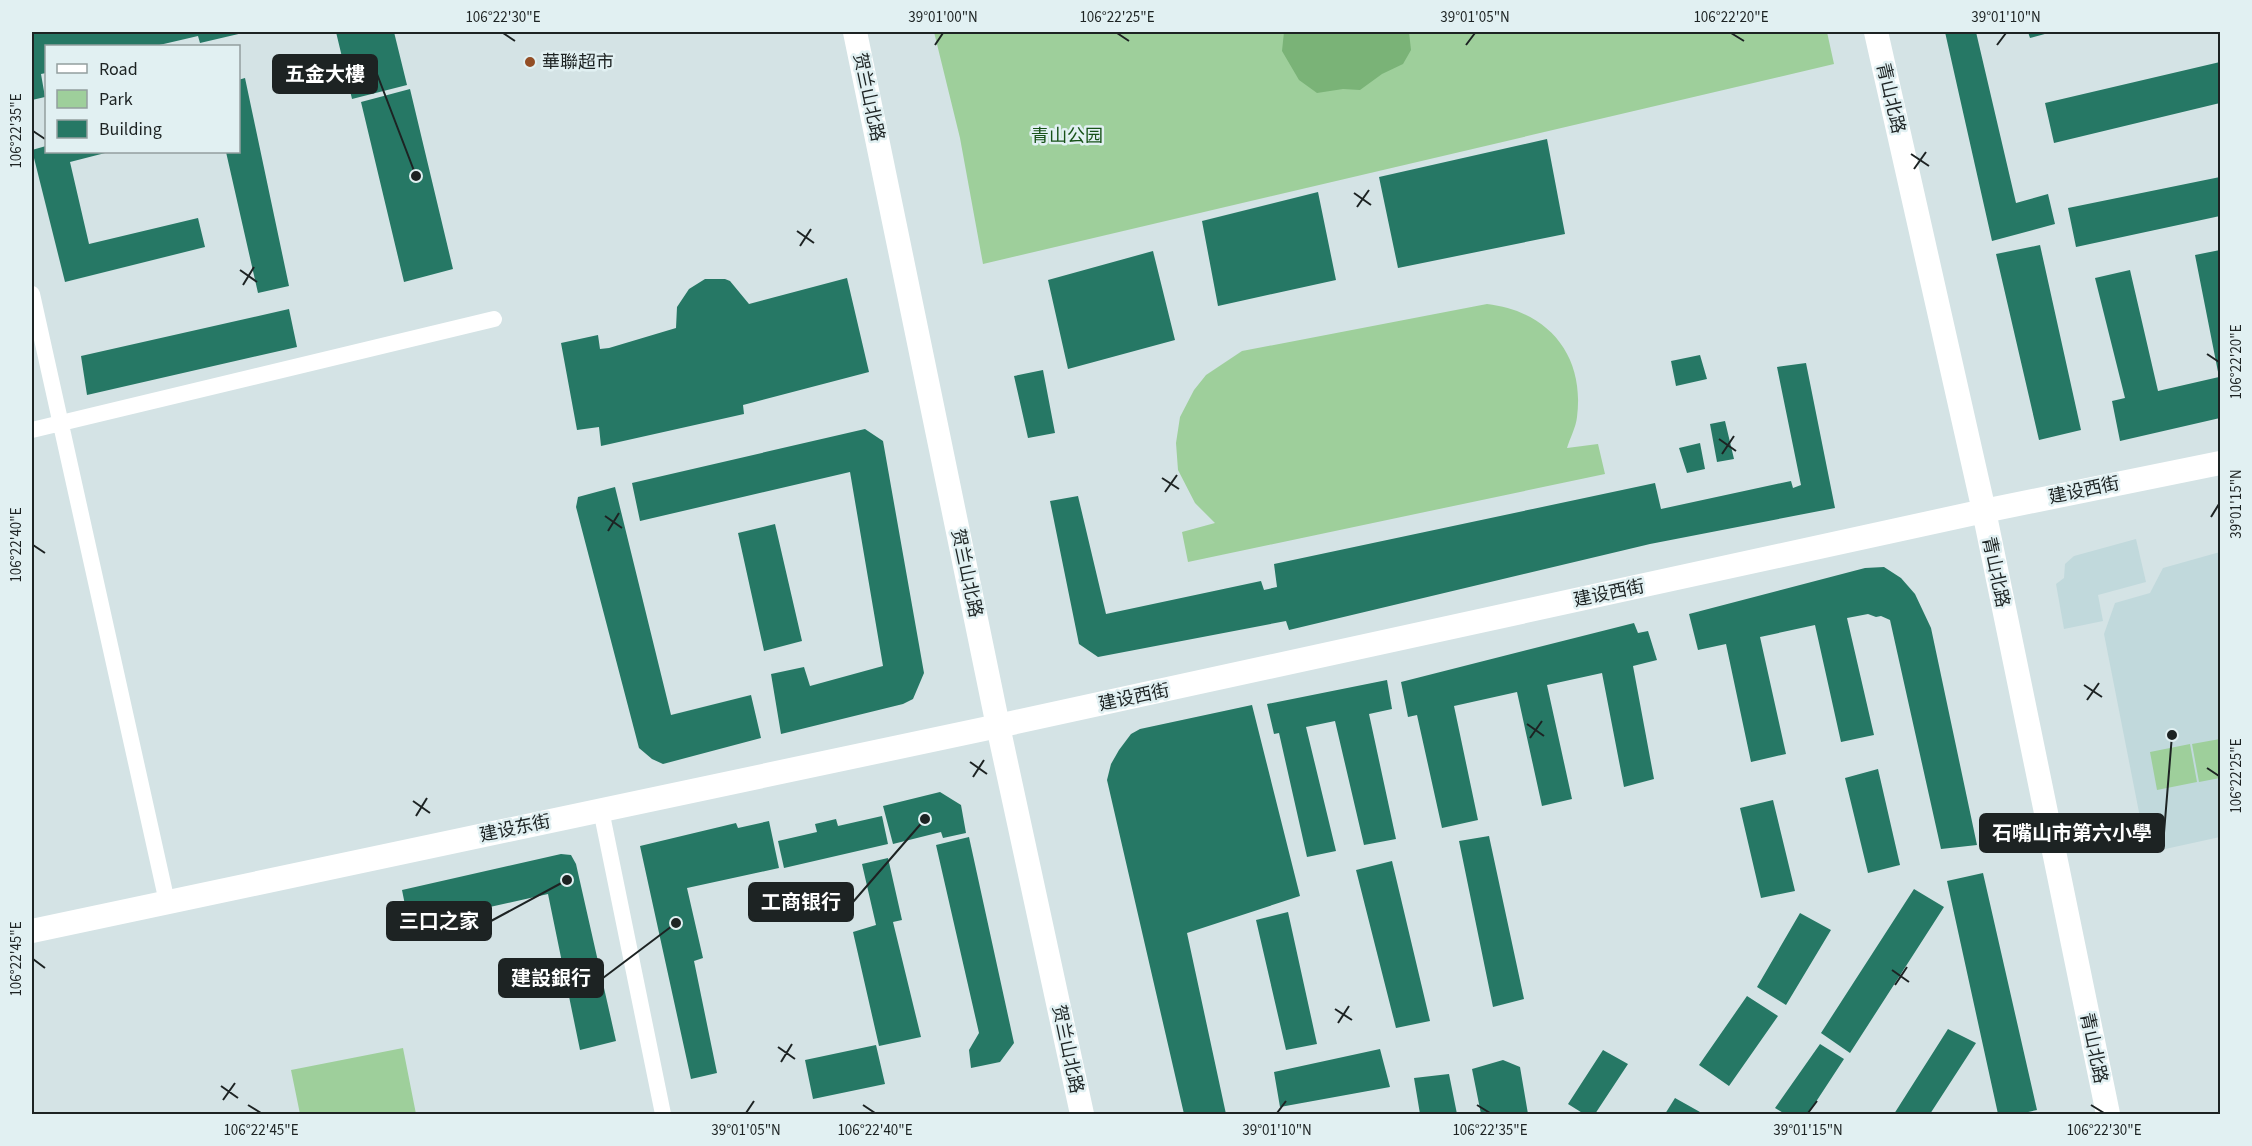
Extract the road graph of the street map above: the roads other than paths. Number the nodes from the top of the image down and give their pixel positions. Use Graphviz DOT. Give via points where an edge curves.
graph roads {
  1 [pos="855,32"];
  2 [pos="1876,32"];
  3 [pos="32,294"];
  4 [pos="494,319"];
  5 [pos="60,424"];
  6 [pos="32,430"];
  7 [pos="2220,462"];
  8 [pos="1984,511"];
  9 [pos="998,726"];
  10 [pos="602,810"];
  11 [pos="167,902"];
  12 [pos="32,931"];
  13 [pos="663,1114"];
  14 [pos="1082,1114"];
  15 [pos="2108,1114"];
  1 -- 9 [label="main road, 贺兰山北路"];
  2 -- 8 [label="main road, 青山北路"];
  3 -- 5 [label="street"];
  4 -- 5 [label="street"];
  5 -- 6 [label="street"];
  5 -- 11 [label="street"];
  7 -- 8 [label="main road, 建设西街"];
  8 -- 9 [label="main road, 建设西街"];
  8 -- 15 [label="main road, 青山北路"];
  9 -- 10 [label="main road, 建设东街"];
  9 -- 14 [label="main road, 贺兰山北路"];
  10 -- 11 [label="main road, 建设东街"];
  10 -- 13 [label="street"];
  11 -- 12 [label="main road, 建设东街"];
}
